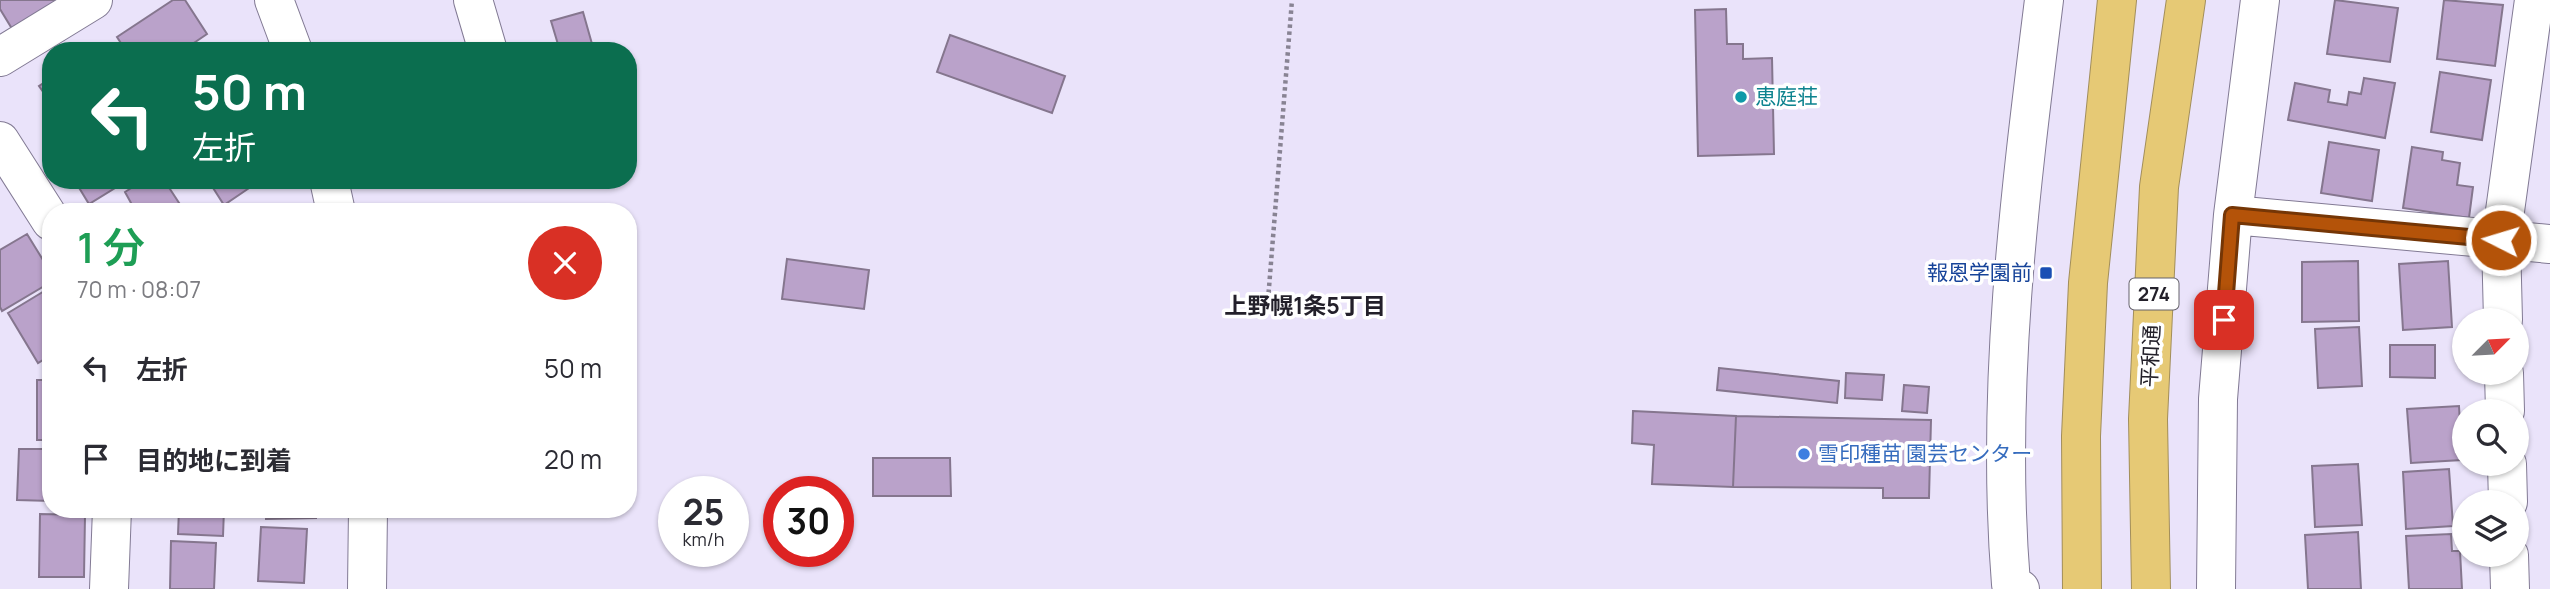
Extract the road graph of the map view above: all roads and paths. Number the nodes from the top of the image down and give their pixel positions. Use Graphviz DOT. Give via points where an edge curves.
graph roads {
  1 [pos="93,0"];
  2 [pos="274,0"];
  3 [pos="472,0"];
  4 [pos="1292,0"];
  5 [pos="2044,0"];
  6 [pos="2117,0"];
  7 [pos="2186,0"];
  8 [pos="2260,0"];
  9 [pos="2534,0"];
  10 [pos="291,42"];
  11 [pos="485,42"];
  12 [pos="0,57"];
  13 [pos="0,141"];
  14 [pos="42,207"];
  15 [pos="2232,215"];
  16 [pos="2501,240"];
  17 [pos="2550,244"];
  18 [pos="1268,300"];
  19 [pos="2503,308"];
  20 [pos="112,518"];
  21 [pos="368,518"];
  22 [pos="2509,567"];
  23 [pos="110,589"];
  24 [pos="367,589"];
  25 [pos="2020,589"];
  26 [pos="2082,589"];
  27 [pos="2151,589"];
  28 [pos="2216,589"];
  29 [pos="2510,589"];
  1 -- 12 [label="street"];
  2 -- 10 [label="street"];
  3 -- 11 [label="street"];
  4 -- 18 [label="path"];
  5 -- 25 [label="street" via="2024,153 2006,380 2006,520 2011,584"];
  6 -- 26 [label="highway" via="2088,283 2081,436"];
  7 -- 27 [label="highway, 平和通 / 274" via="2159,187 2148,419"];
  8 -- 15 [label="street"];
  9 -- 16 [label="street"];
  13 -- 14 [label="street"];
  15 -- 16 [label="street"];
  15 -- 28 [label="street" via="2218,399"];
  16 -- 17 [label="street"];
  16 -- 19 [label="street"];
  20 -- 23 [label="street"];
  21 -- 24 [label="street"];
  22 -- 29 [label="street"];
}
